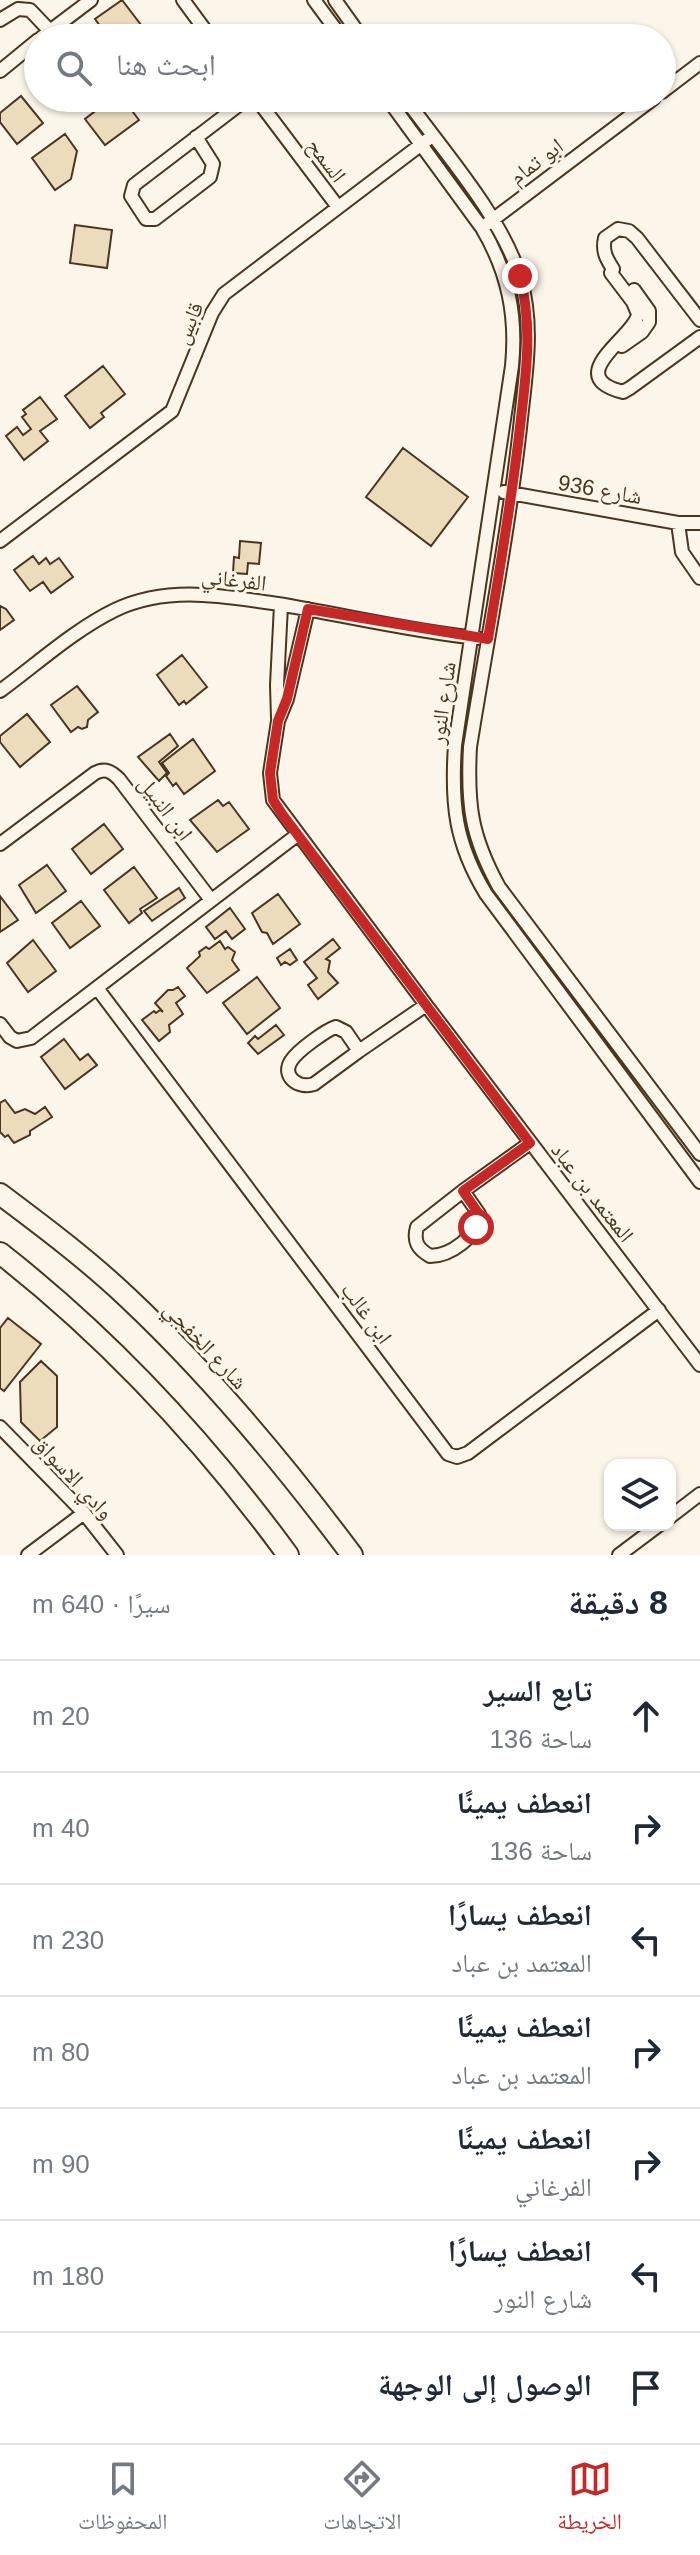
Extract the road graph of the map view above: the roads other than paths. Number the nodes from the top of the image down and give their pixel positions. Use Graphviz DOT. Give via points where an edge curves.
graph roads {
  1 [pos="91,0"];
  2 [pos="183,0"];
  3 [pos="314,0"];
  4 [pos="335,0"];
  5 [pos="0,20"];
  6 [pos="37,24"];
  7 [pos="59,24"];
  8 [pos="201,24"];
  9 [pos="332,24"];
  10 [pos="352,24"];
  11 [pos="24,51"];
  12 [pos="700,63"];
  13 [pos="0,71"];
  14 [pos="676,81"];
  15 [pos="229,112"];
  16 [pos="267,112"];
  17 [pos="397,112"];
  18 [pos="415,112"];
  19 [pos="635,112"];
  20 [pos="432,136"];
  21 [pos="196,137"];
  22 [pos="421,145"];
  23 [pos="338,207"];
  24 [pos="493,219"];
  25 [pos="482,228"];
  26 [pos="700,320"];
  27 [pos="700,337"];
  28 [pos="493,489"];
  29 [pos="512,494"];
  30 [pos="678,523"];
  31 [pos="700,523"];
  32 [pos="0,541"];
  33 [pos="700,578"];
  34 [pos="281,605"];
  35 [pos="308,609"];
  36 [pos="472,637"];
  37 [pos="488,639"];
  38 [pos="0,691"];
  39 [pos="278,721"];
  40 [pos="297,835"];
  41 [pos="0,844"];
  42 [pos="211,900"];
  43 [pos="97,988"];
  44 [pos="426,1005"];
  45 [pos="0,1024"];
  46 [pos="359,1051"];
  47 [pos="666,1108"];
  48 [pos="653,1119"];
  49 [pos="530,1143"];
  50 [pos="700,1154"];
  51 [pos="700,1182"];
  52 [pos="463,1191"];
  53 [pos="0,1194"];
  54 [pos="0,1253"];
  55 [pos="659,1310"];
  56 [pos="700,1365"];
  57 [pos="0,1427"];
  58 [pos="700,1494"];
  59 [pos="676,1512"];
  60 [pos="84,1513"];
  61 [pos="651,1531"];
  62 [pos="28,1555"];
  63 [pos="117,1555"];
  64 [pos="288,1555"];
  65 [pos="352,1555"];
  66 [pos="619,1555"];
  1 -- 7 [label="street"];
  2 -- 8 [label="street"];
  3 -- 9 [label="street"];
  4 -- 10 [label="street"];
  5 -- 6 [label="street" via="18,9 30,10"];
  11 -- 13 [label="street"];
  12 -- 14 [label="street"];
  15 -- 21 [label="street"];
  16 -- 23 [label="street, السمح"];
  17 -- 22 [label="street, شارع النور"];
  18 -- 20 [label="street, شارع النور"];
  19 -- 24 [label="street, ابو تمام"];
  20 -- 22 [label="street, قابس"];
  20 -- 24 [label="street, شارع النور"];
  21 -- 21 [label="street" via="132,189 132,199 146,219 155,219 210,177 213,164"];
  22 -- 23 [label="street, قابس"];
  22 -- 25 [label="street, شارع النور"];
  23 -- 32 [label="street, قابس" via="216,304 172,411"];
  24 -- 25 [label="street, ابو تمام"];
  24 -- 29 [label="street, شارع النور" via="520,276 528,320"];
  25 -- 28 [label="street, شارع النور" via="507,283 514,323"];
  26 -- 27 [label="street" via="629,231 618,229 605,238 605,255 613,269 650,316 642,332 600,360 598,368 607,385 623,392"];
  28 -- 29 [label="street, شارع 936"];
  28 -- 36 [label="street, شارع النور"];
  29 -- 30 [label="street, شارع 936"];
  29 -- 37 [label="street, شارع النور"];
  30 -- 31 [label="street, شارع 936"];
  30 -- 33 [label="street" via="682,552"];
  34 -- 35 [label="street, الفرغاني"];
  34 -- 38 [label="street, الفرغاني" via="197,594 133,603 98,621"];
  34 -- 39 [label="street, المعتمد بن عباد"];
  35 -- 36 [label="street, الفرغاني"];
  35 -- 39 [label="street, المعتمد بن عباد"];
  36 -- 37 [label="street, الفرغاني"];
  36 -- 48 [label="street, شارع النور" via="452,784 460,840 471,870"];
  37 -- 47 [label="street, شارع النور" via="468,785 483,859"];
  39 -- 40 [label="street, المعتمد بن عباد" via="270,786 273,800"];
  40 -- 42 [label="street"];
  40 -- 44 [label="street, المعتمد بن عباد"];
  41 -- 42 [label="street, ابن النبيل" via="95,773 107,770"];
  42 -- 43 [label="street"];
  43 -- 45 [label="street" via="23,1041 10,1037"];
  43 -- 55 [label="street, ابن غالب" via="448,1454 468,1453"];
  44 -- 46 [label="street"];
  44 -- 49 [label="street, المعتمد بن عباد"];
  46 -- 46 [label="street" via="314,1084 298,1085 288,1073 293,1058 332,1028 342,1028"];
  47 -- 48 [label="street"];
  47 -- 50 [label="street, شارع النور"];
  48 -- 51 [label="street, شارع النور"];
  49 -- 52 [label="street"];
  49 -- 55 [label="street, المعتمد بن عباد"];
  52 -- 52 [label="street" via="417,1227 417,1246 430,1256 448,1253 476,1227 479,1214"];
  53 -- 65 [label="highway, شارع الخفجي" via="127,1297 187,1357"];
  54 -- 64 [label="highway" via="151,1389 216,1461"];
  55 -- 56 [label="street, المعتمد بن عباد"];
  57 -- 60 [label="street, وادي الاسواق"];
  58 -- 59 [label="street"];
  60 -- 62 [label="street"];
  60 -- 63 [label="street, وادي الاسواق"];
  61 -- 66 [label="street"];
}
